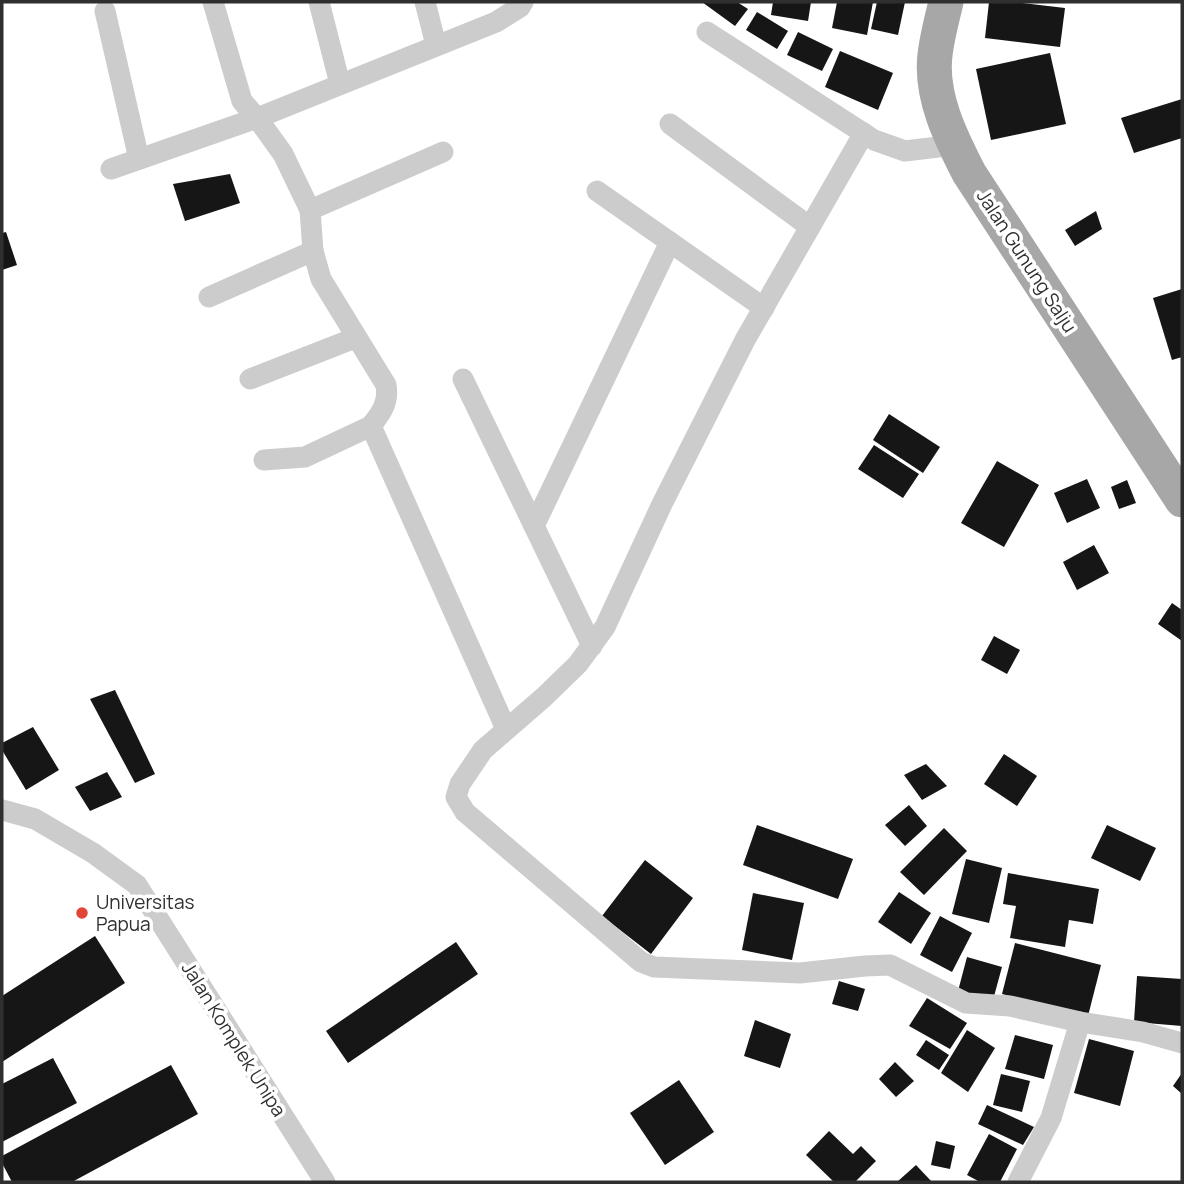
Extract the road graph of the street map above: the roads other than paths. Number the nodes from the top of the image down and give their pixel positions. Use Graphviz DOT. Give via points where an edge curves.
graph roads {
  1 [pos="213,2"];
  2 [pos="319,2"];
  3 [pos="425,2"];
  4 [pos="523,2"];
  5 [pos="946,2"];
  6 [pos="105,11"];
  7 [pos="707,32"];
  8 [pos="436,46"];
  9 [pos="340,84"];
  10 [pos="257,118"];
  11 [pos="670,124"];
  12 [pos="864,133"];
  13 [pos="955,145"];
  14 [pos="443,152"];
  15 [pos="139,159"];
  16 [pos="111,169"];
  17 [pos="597,191"];
  18 [pos="310,210"];
  19 [pos="810,227"];
  20 [pos="670,242"];
  21 [pos="313,251"];
  22 [pos="209,297"];
  23 [pos="764,308"];
  24 [pos="355,338"];
  25 [pos="250,379"];
  26 [pos="463,379"];
  27 [pos="371,426"];
  28 [pos="264,460"];
  29 [pos="1182,499"];
  30 [pos="534,526"];
  31 [pos="592,646"];
  32 [pos="506,729"];
  33 [pos="2,810"];
  34 [pos="1080,1022"];
  35 [pos="1182,1043"];
  36 [pos="326,1182"];
  37 [pos="1018,1182"];
  1 -- 10 [label="street" via="242,101"];
  2 -- 9 [label="street"];
  3 -- 8 [label="street"];
  4 -- 8 [label="street" via="496,22"];
  5 -- 13 [label="main road, Jalan Gunung Salju" via="934,78"];
  6 -- 15 [label="street"];
  7 -- 12 [label="street"];
  8 -- 9 [label="street"];
  9 -- 10 [label="street"];
  10 -- 15 [label="street"];
  10 -- 18 [label="street" via="283,155"];
  11 -- 19 [label="street"];
  12 -- 13 [label="street" via="905,152"];
  12 -- 19 [label="street"];
  13 -- 29 [label="main road, Jalan Gunung Salju"];
  14 -- 18 [label="street"];
  15 -- 16 [label="street"];
  17 -- 20 [label="street"];
  18 -- 21 [label="street"];
  19 -- 23 [label="street"];
  20 -- 23 [label="street"];
  20 -- 30 [label="street"];
  21 -- 22 [label="street"];
  21 -- 24 [label="street" via="321,279"];
  23 -- 31 [label="street"];
  24 -- 25 [label="street"];
  24 -- 27 [label="street" via="386,385 388,396"];
  26 -- 30 [label="street"];
  27 -- 28 [label="street" via="305,457"];
  27 -- 32 [label="street"];
  30 -- 31 [label="street"];
  31 -- 32 [label="street"];
  32 -- 34 [label="street" via="471,765 456,797 460,804 641,962 672,969 800,973 890,965 966,1003 1010,1006"];
  33 -- 36 [label="street, Jalan Komplek Unipa" via="35,819 137,885"];
  34 -- 35 [label="street"];
  34 -- 37 [label="street" via="1051,1118"];
}
